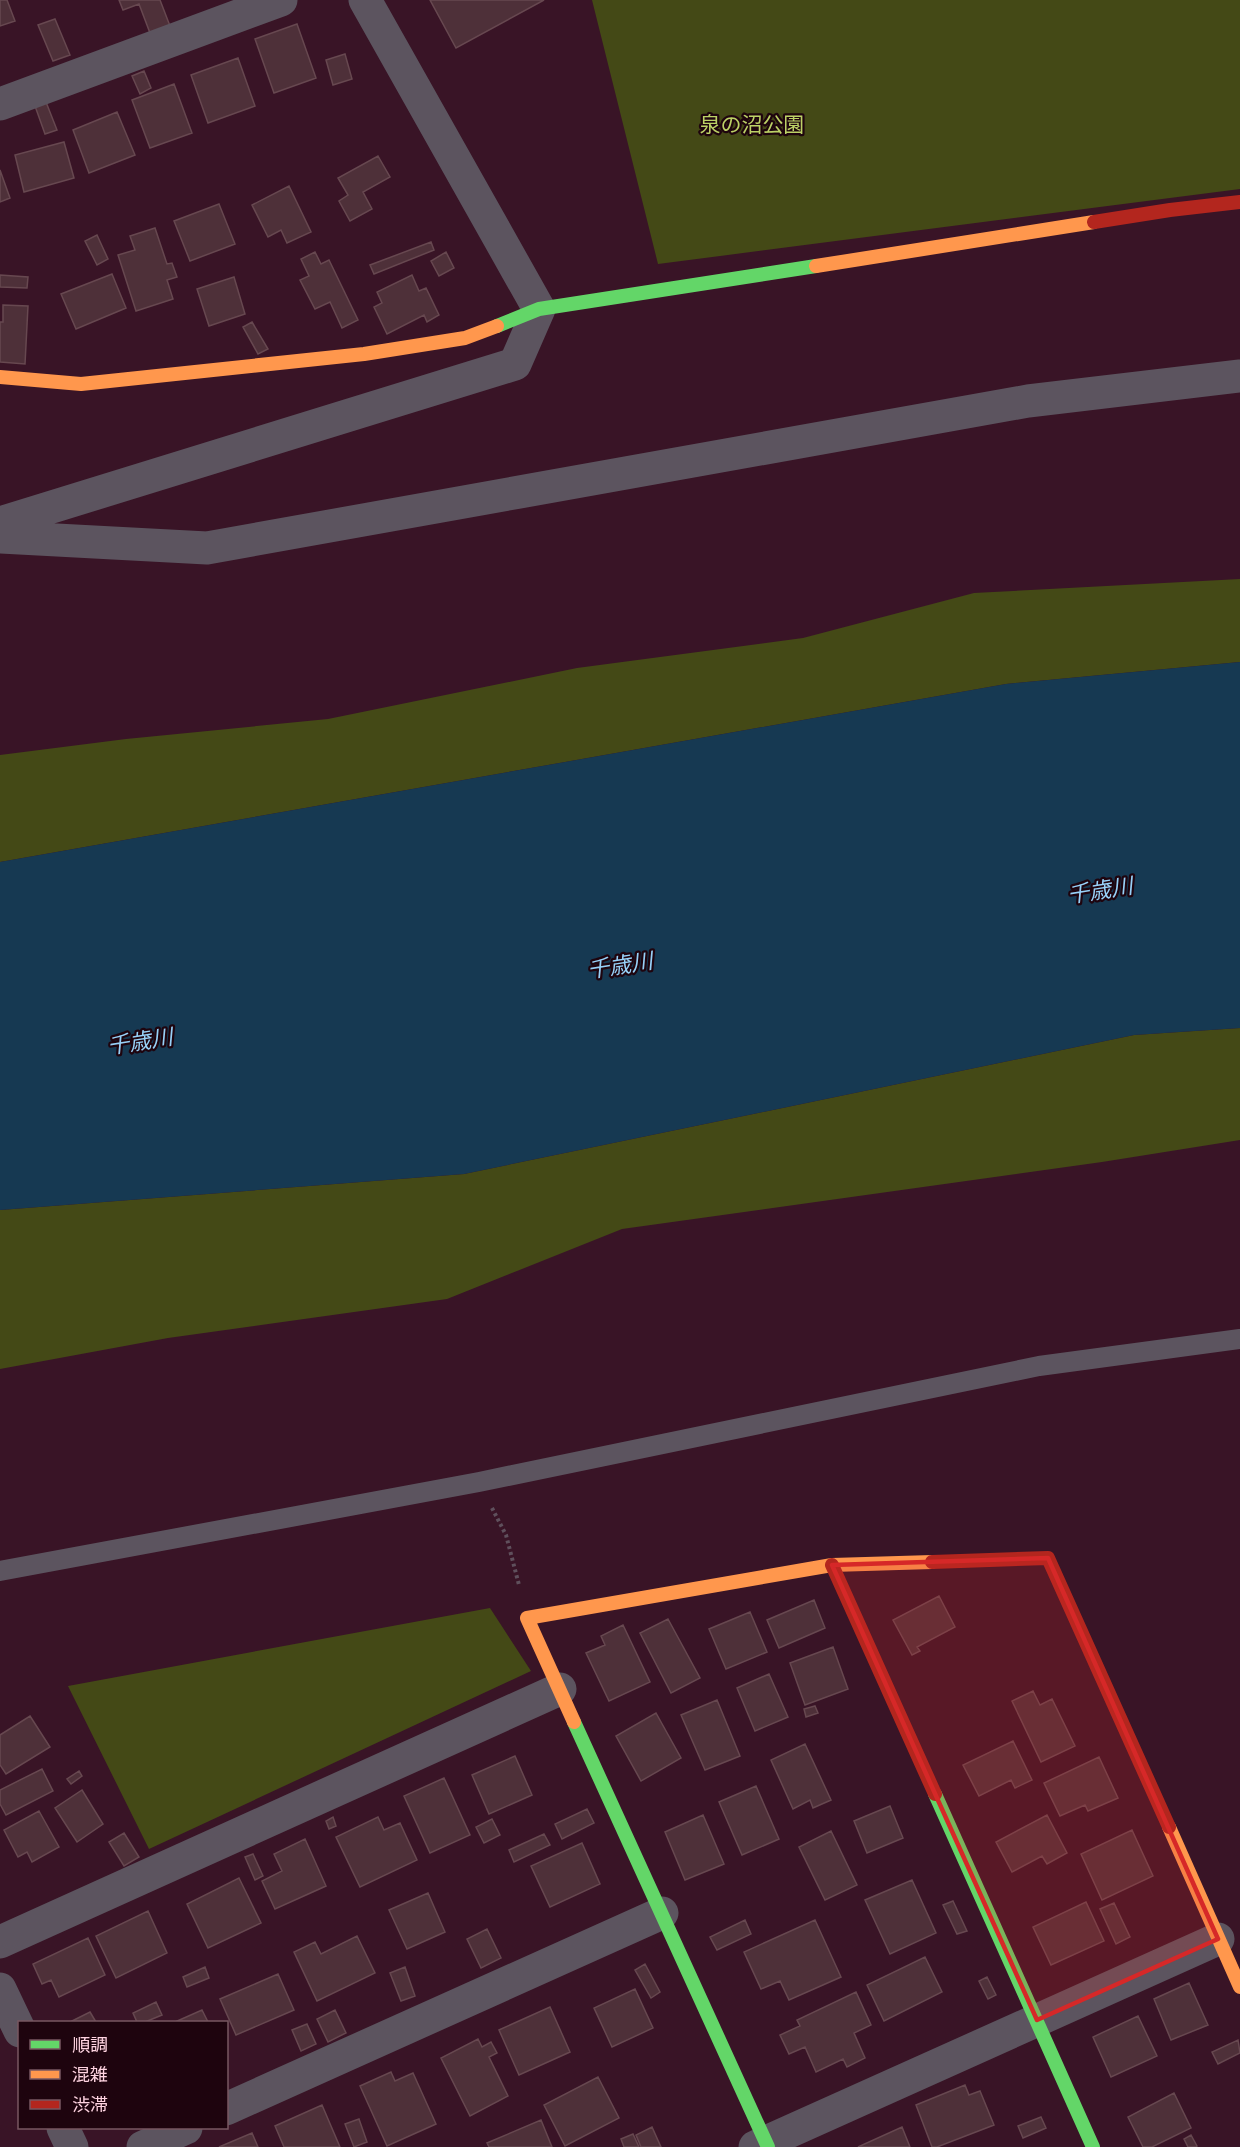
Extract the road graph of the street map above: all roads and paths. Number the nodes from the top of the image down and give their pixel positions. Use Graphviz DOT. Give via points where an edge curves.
graph roads {
  1 [pos="280,0"];
  2 [pos="365,0"];
  3 [pos="0,104"];
  4 [pos="1240,202"];
  5 [pos="539,309"];
  6 [pos="1240,376"];
  7 [pos="0,377"];
  8 [pos="0,523"];
  9 [pos="0,537"];
  10 [pos="1240,1340"];
  11 [pos="479,1482"];
  12 [pos="832,1565"];
  13 [pos="0,1571"];
  14 [pos="527,1618"];
  15 [pos="560,1689"];
  16 [pos="662,1913"];
  17 [pos="1218,1939"];
  18 [pos="0,1942"];
  19 [pos="1240,1987"];
  20 [pos="0,1989"];
  21 [pos="1037,2020"];
  22 [pos="18,2027"];
  23 [pos="228,2108"];
  24 [pos="64,2129"];
  25 [pos="182,2129"];
  26 [pos="763,2145"];
  27 [pos="72,2147"];
  28 [pos="143,2147"];
  29 [pos="1093,2147"];
  1 -- 3 [label="street"];
  2 -- 5 [label="street"];
  4 -- 5 [label="street"];
  5 -- 7 [label="street" via="465,338 364,354 81,384"];
  5 -- 8 [label="street" via="515,364"];
  6 -- 9 [label="street" via="1028,401 207,548"];
  10 -- 11 [label="lane" via="1039,1366"];
  11 -- 13 [label="lane"];
  11 -- 14 [label="path" via="506,1535"];
  12 -- 14 [label="street"];
  12 -- 17 [label="street" via="1048,1558"];
  12 -- 21 [label="street"];
  14 -- 15 [label="street"];
  15 -- 16 [label="street"];
  15 -- 18 [label="street"];
  16 -- 23 [label="street"];
  16 -- 26 [label="street"];
  17 -- 19 [label="street"];
  17 -- 21 [label="street"];
  20 -- 22 [label="street"];
  21 -- 26 [label="street"];
  21 -- 29 [label="street"];
  24 -- 27 [label="street"];
  25 -- 28 [label="street"];
}
